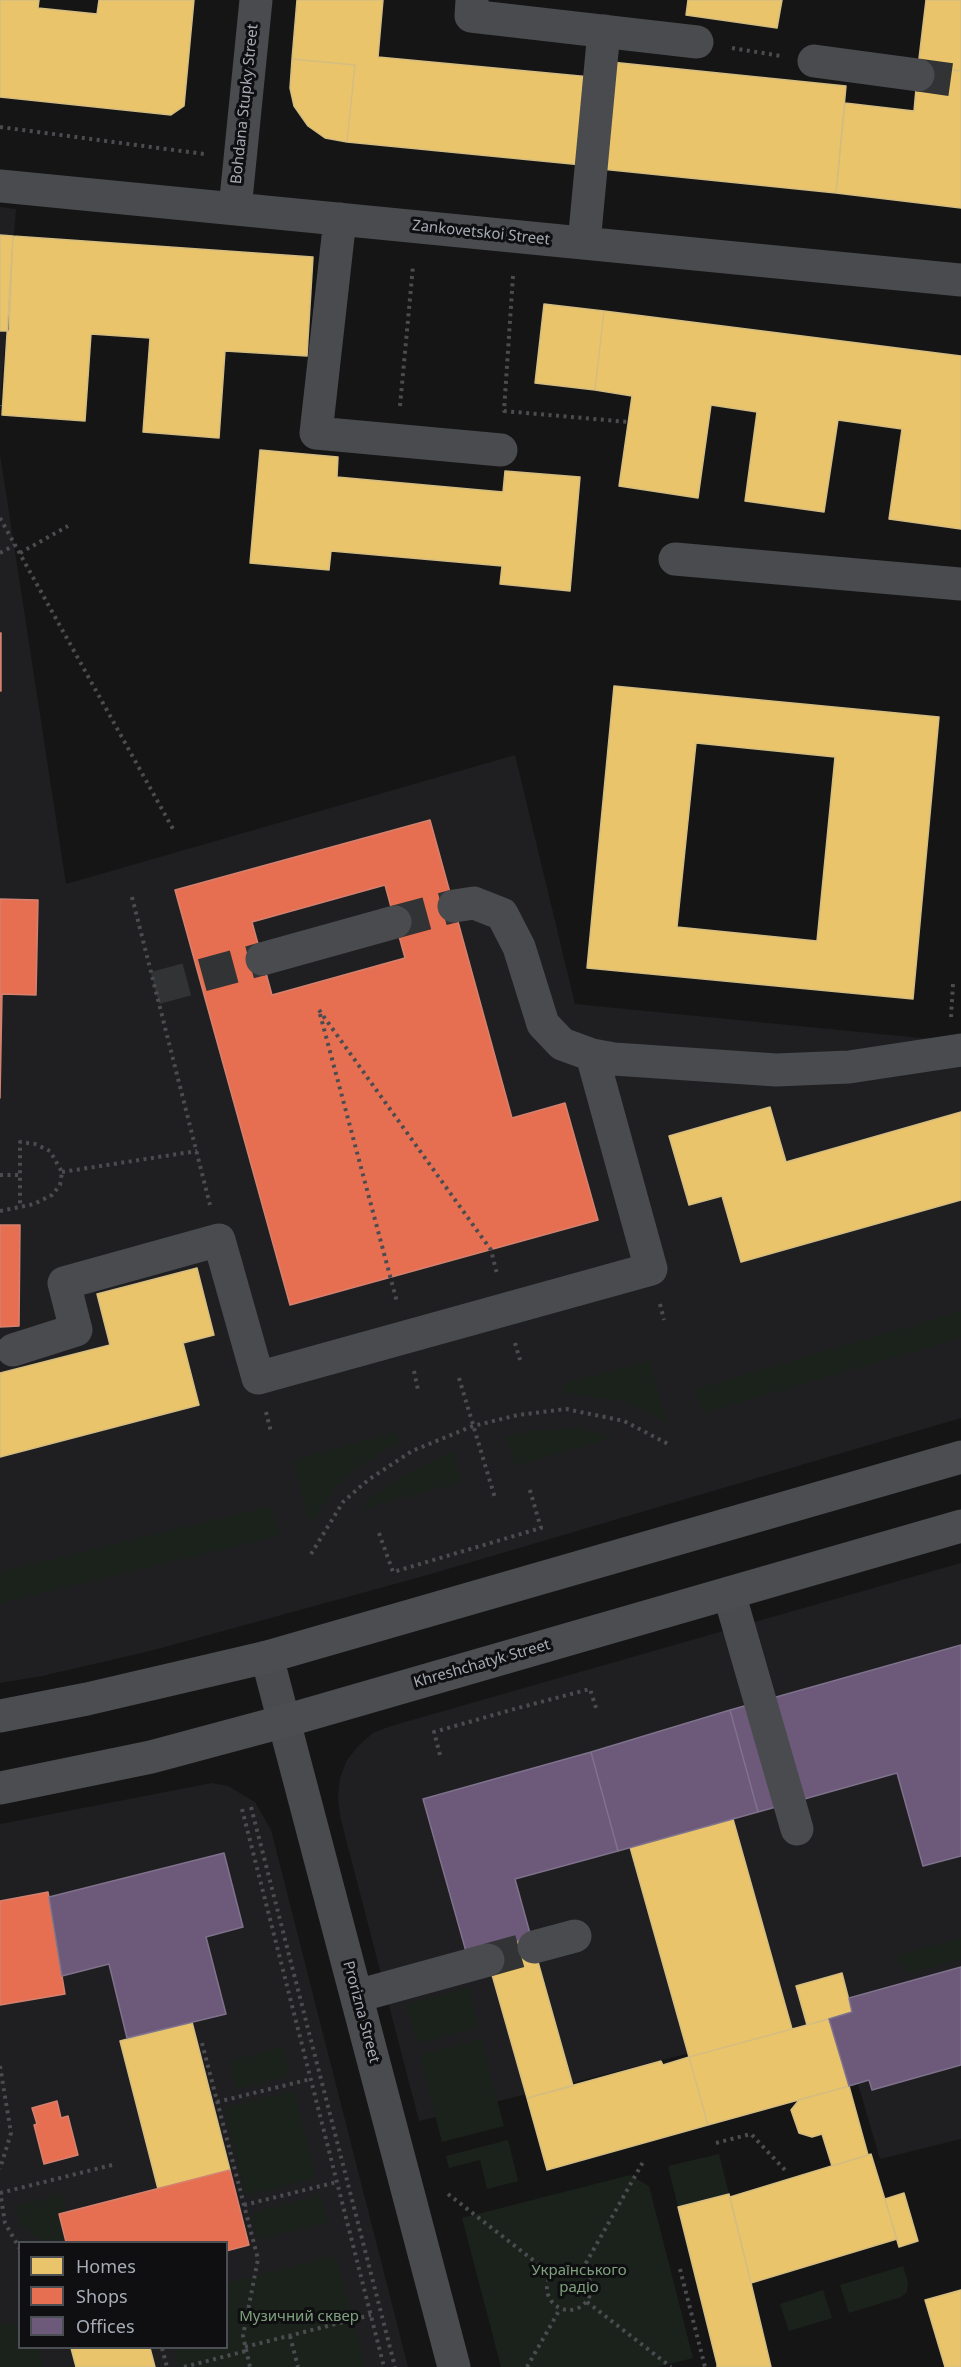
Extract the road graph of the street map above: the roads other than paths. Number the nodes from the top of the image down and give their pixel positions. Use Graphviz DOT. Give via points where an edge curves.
graph roads {
  1 [pos="255,0"];
  2 [pos="472,0"];
  3 [pos="604,31"];
  4 [pos="697,42"];
  5 [pos="814,61"];
  6 [pos="918,75"];
  7 [pos="0,186"];
  8 [pos="235,209"];
  9 [pos="340,219"];
  10 [pos="584,243"];
  11 [pos="961,280"];
  12 [pos="501,450"];
  13 [pos="675,559"];
  14 [pos="961,584"];
  15 [pos="454,906"];
  16 [pos="395,922"];
  17 [pos="262,959"];
  18 [pos="961,1050"];
  19 [pos="592,1055"];
  20 [pos="13,1350"];
  21 [pos="961,1457"];
  22 [pos="960,1529"];
  23 [pos="729,1593"];
  24 [pos="267,1657"];
  25 [pos="0,1716"];
  26 [pos="285,1722"];
  27 [pos="0,1788"];
  28 [pos="797,1829"];
  29 [pos="575,1936"];
  30 [pos="534,1947"];
  31 [pos="488,1960"];
  32 [pos="357,1996"];
  33 [pos="454,2367"];
  1 -- 8 [label="street, Bohdana Stupky Street"];
  2 -- 3 [label="street" via="471,16"];
  3 -- 4 [label="street"];
  3 -- 10 [label="street"];
  5 -- 6 [label="street"];
  7 -- 8 [label="street, Zankovetskoi Street"];
  8 -- 9 [label="street, Zankovetskoi Street"];
  9 -- 10 [label="street, Zankovetskoi Street"];
  9 -- 12 [label="street" via="316,433"];
  10 -- 11 [label="street, Zankovetskoi Street"];
  13 -- 14 [label="street"];
  15 -- 19 [label="street" via="474,903 501,914 519,947 543,1024 562,1044"];
  16 -- 17 [label="street"];
  18 -- 19 [label="street" via="849,1067 776,1070"];
  19 -- 20 [label="street" via="651,1269 258,1378 219,1240 64,1283 76,1330"];
  21 -- 24 [label="main road"];
  22 -- 23 [label="main road, Khreshchatyk Street"];
  23 -- 26 [label="main road, Khreshchatyk Street"];
  23 -- 28 [label="street"];
  24 -- 25 [label="main road"];
  24 -- 26 [label="street, Prorizna Street"];
  26 -- 27 [label="main road, Khreshchatyk Street"];
  26 -- 32 [label="street, Prorizna Street"];
  29 -- 30 [label="street"];
  31 -- 32 [label="street"];
  32 -- 33 [label="street, Prorizna Street"];
}
